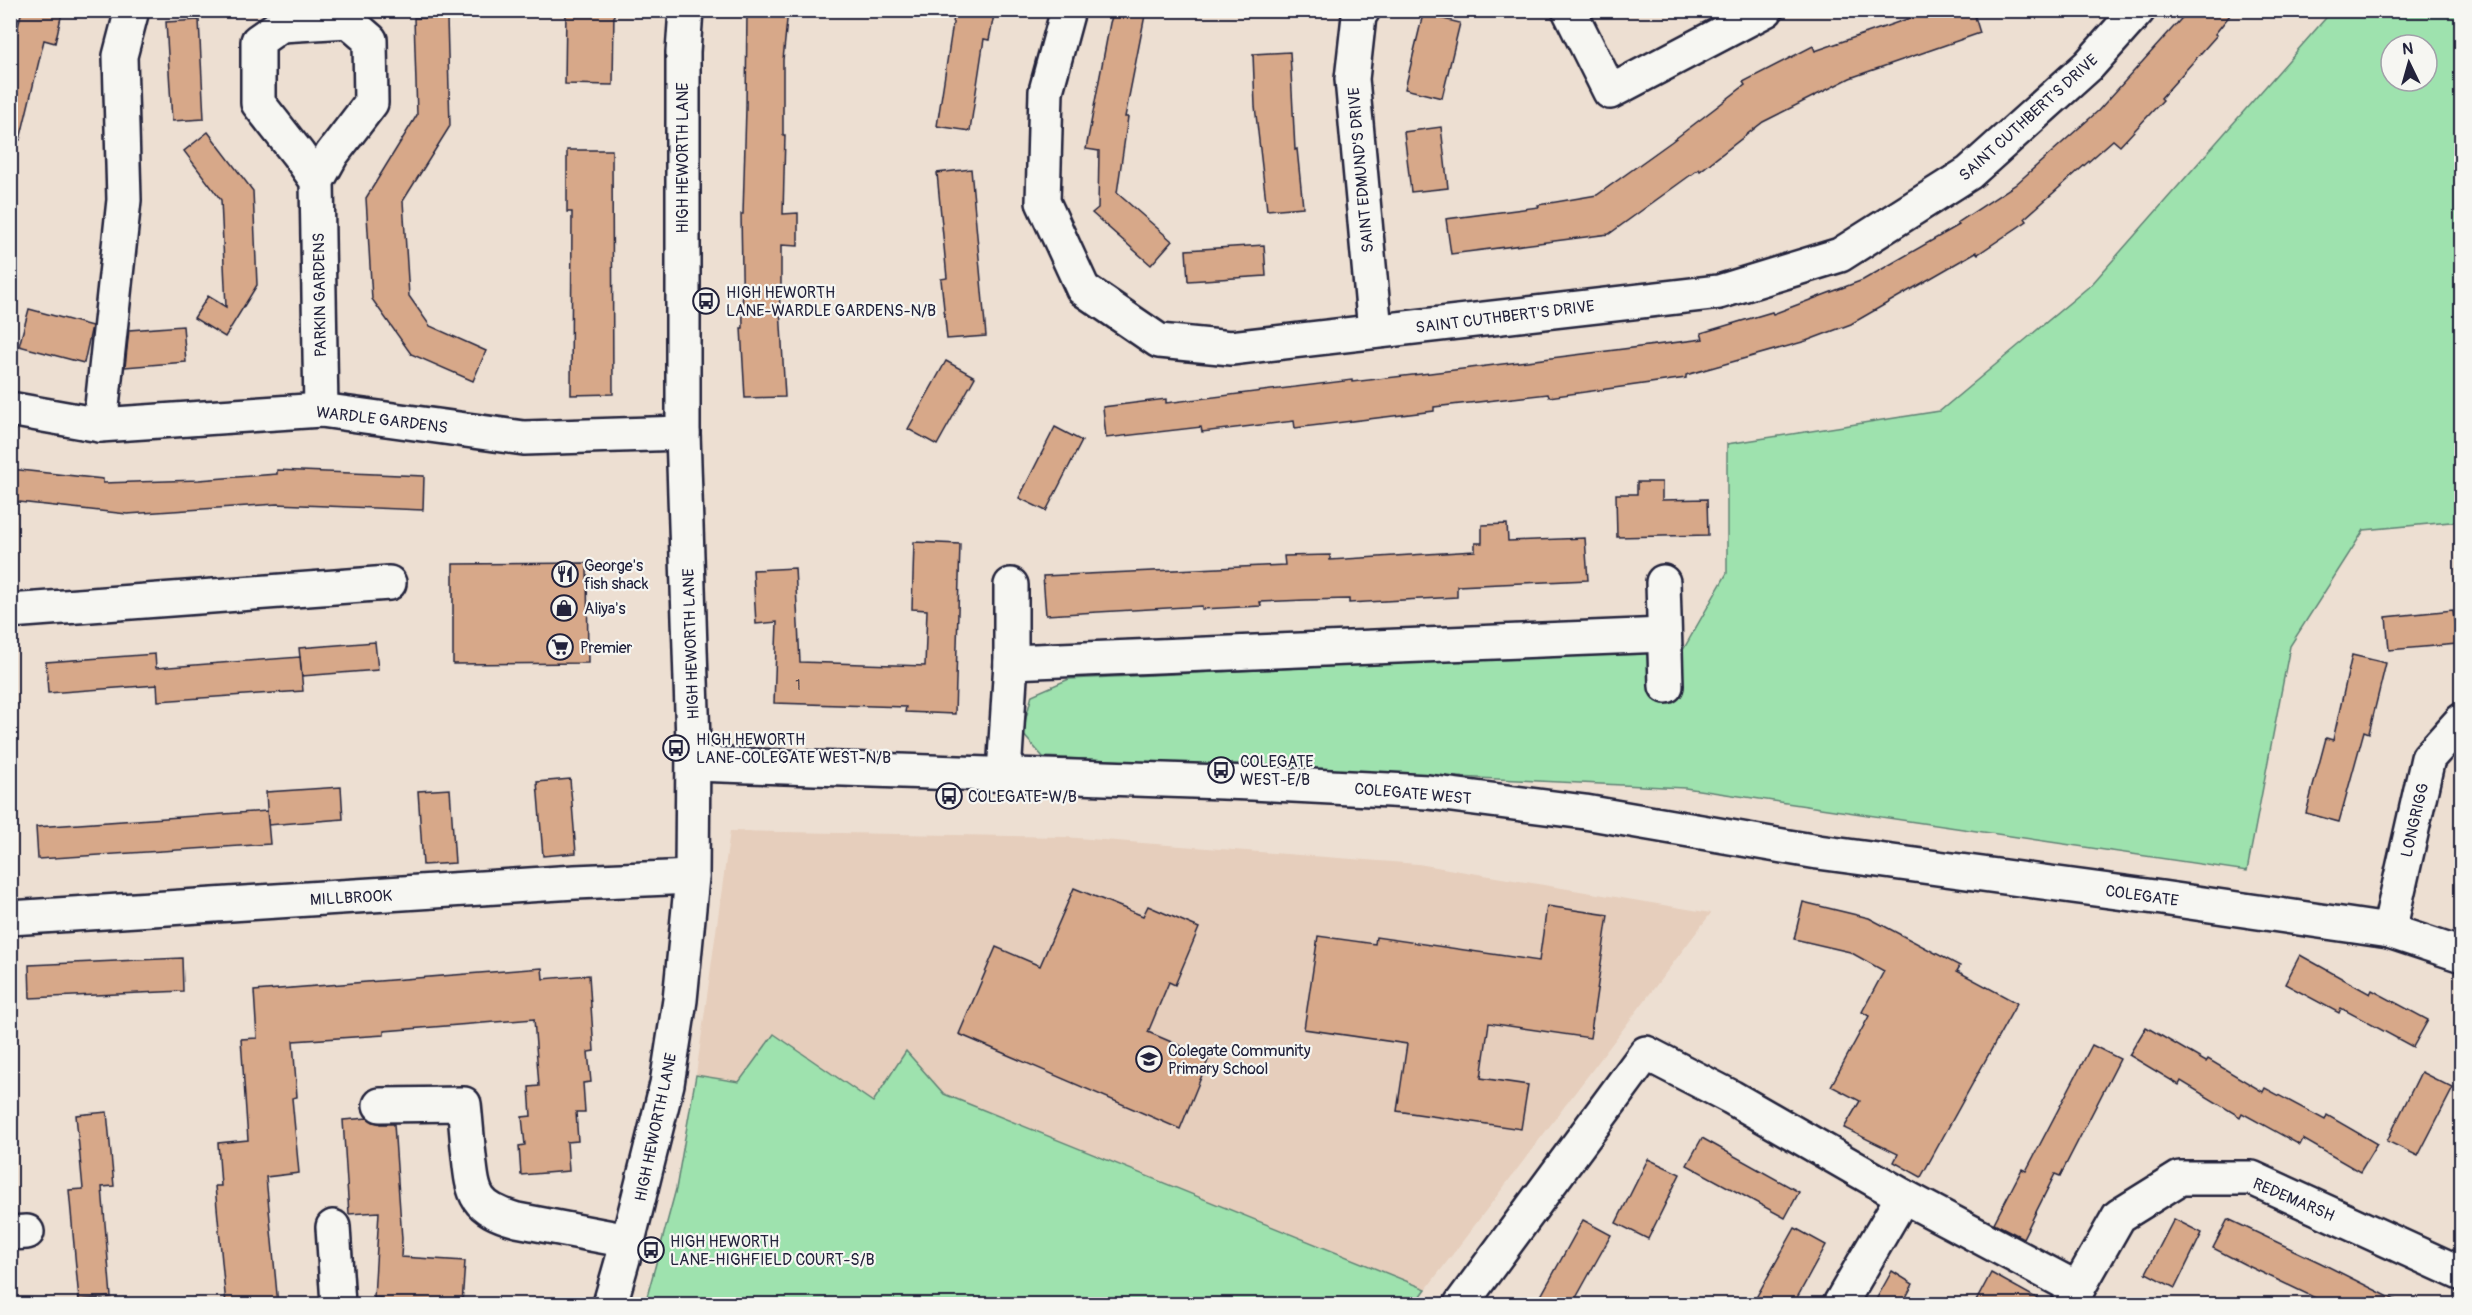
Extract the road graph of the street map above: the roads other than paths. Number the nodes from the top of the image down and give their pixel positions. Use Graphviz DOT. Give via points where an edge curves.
graph roads {
  1 [pos="132,10"];
  2 [pos="686,10"];
  3 [pos="1068,10"];
  4 [pos="1363,10"];
  5 [pos="1569,10"];
  6 [pos="1766,10"];
  7 [pos="2138,10"];
  8 [pos="317,181"];
  9 [pos="1375,331"];
  10 [pos="10,409"];
  11 [pos="321,410"];
  12 [pos="100,425"];
  13 [pos="683,433"];
  14 [pos="1663,582"];
  15 [pos="389,583"];
  16 [pos="1011,585"];
  17 [pos="10,611"];
  18 [pos="1664,634"];
  19 [pos="1011,662"];
  20 [pos="1666,686"];
  21 [pos="2462,720"];
  22 [pos="694,764"];
  23 [pos="1004,774"];
  24 [pos="1818,852"];
  25 [pos="692,877"];
  26 [pos="10,918"];
  27 [pos="2389,931"];
  28 [pos="2462,955"];
  29 [pos="380,1106"];
  30 [pos="1903,1196"];
  31 [pos="333,1227"];
  32 [pos="628,1241"];
  33 [pos="2459,1267"];
  34 [pos="2073,1297"];
  35 [pos="338,1305"];
  36 [pos="610,1305"];
  37 [pos="1461,1305"];
  38 [pos="1840,1305"];
  1 -- 12 [label="street" via="120,56 124,200"];
  2 -- 13 [label="street, HIGH HEWORTH LANE"];
  3 -- 9 [label="street, SAINT CUTHBERT'S DRIVE" via="1046,91 1043,202 1083,289 1159,341 1231,348"];
  4 -- 9 [label="street, SAINT EDMUND'S DRIVE" via="1359,16 1352,79"];
  5 -- 6 [label="street" via="1610,92"];
  7 -- 9 [label="street, SAINT CUTHBERT'S DRIVE" via="2090,65 1969,172 1840,255 1719,292"];
  8 -- 8 [label="street" via="258,103 258,42 281,25 348,21 370,40 371,103 332,154"];
  8 -- 11 [label="street, PARKIN GARDENS"];
  10 -- 12 [label="street, WARDLE GARDENS"];
  11 -- 12 [label="street, WARDLE GARDENS"];
  11 -- 13 [label="street, WARDLE GARDENS" via="524,438"];
  13 -- 22 [label="street, HIGH HEWORTH LANE"];
  14 -- 18 [label="street"];
  15 -- 17 [label="street"];
  16 -- 19 [label="street"];
  18 -- 19 [label="street"];
  18 -- 20 [label="street"];
  19 -- 23 [label="street"];
  21 -- 27 [label="street, LONGRIGG" via="2428,758"];
  22 -- 23 [label="street, COLEGATE WEST"];
  22 -- 25 [label="street, HIGH HEWORTH LANE"];
  23 -- 24 [label="street, COLEGATE WEST" via="1428,792 1585,812"];
  24 -- 27 [label="street, COLEGATE"];
  25 -- 26 [label="street, MILLBROOK"];
  25 -- 32 [label="street, HIGH HEWORTH LANE" via="680,1000 666,1084"];
  27 -- 28 [label="street, COLEGATE"];
  29 -- 32 [label="street" via="464,1104 472,1188 487,1207 517,1220"];
  30 -- 34 [label="street"];
  30 -- 37 [label="street" via="1646,1053"];
  30 -- 38 [label="street"];
  31 -- 35 [label="street"];
  32 -- 36 [label="street, HIGH HEWORTH LANE"];
  33 -- 34 [label="street, REDEMARSH" via="2252,1178 2180,1178 2119,1216"];
}
